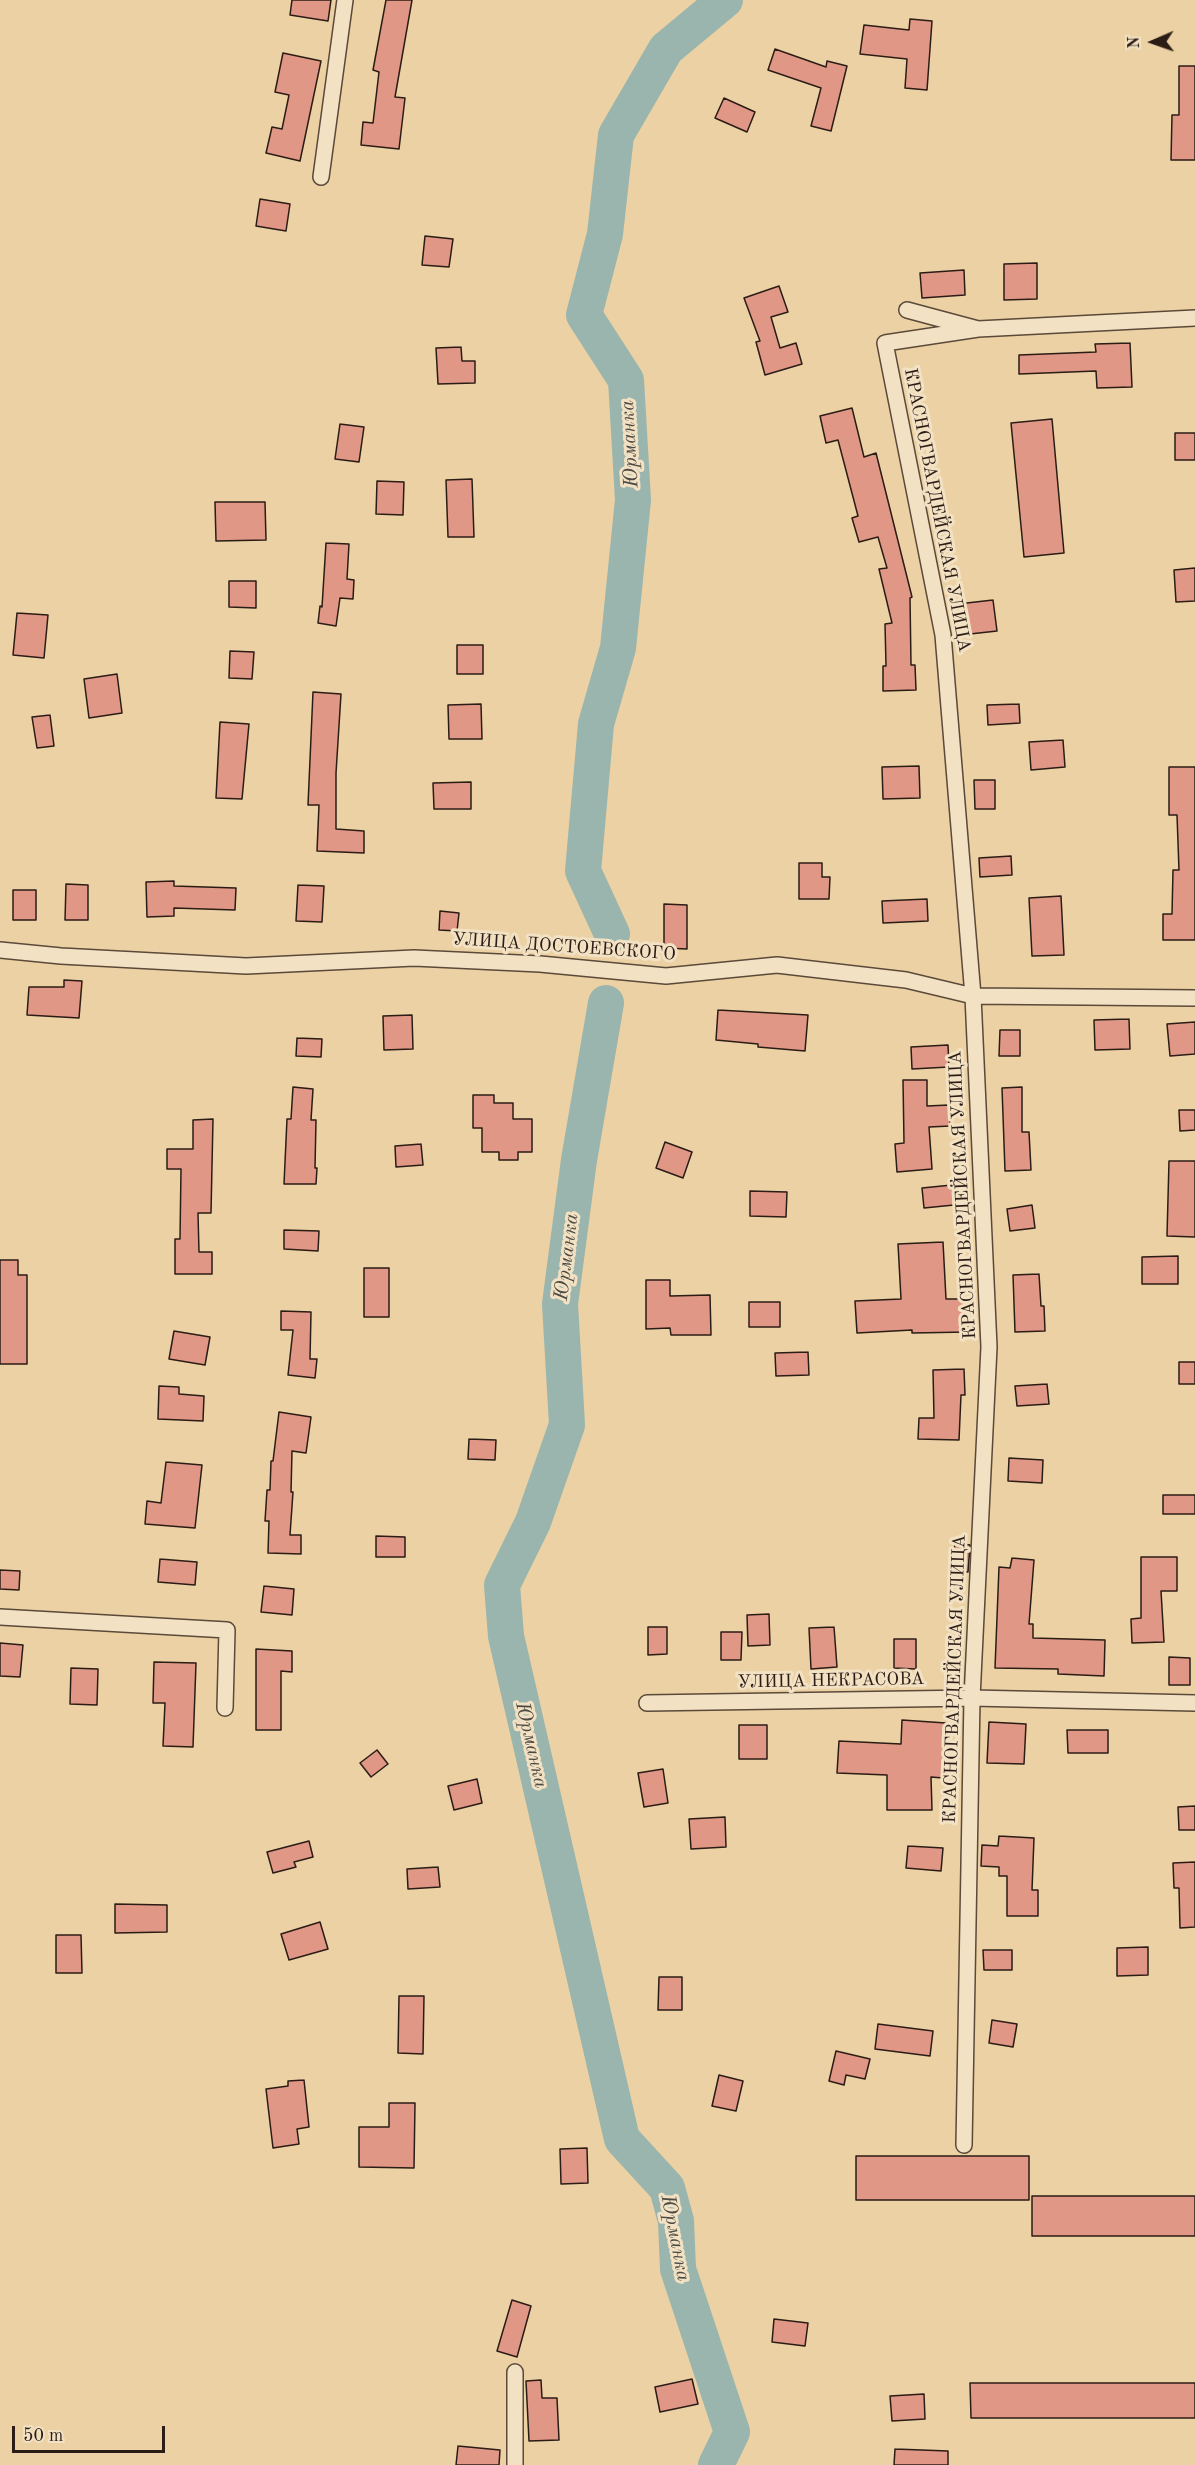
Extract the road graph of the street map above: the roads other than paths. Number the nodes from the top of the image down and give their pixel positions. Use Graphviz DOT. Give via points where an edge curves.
graph roads {
  1 [pos="345,0"];
  2 [pos="321,177"];
  3 [pos="907,310"];
  4 [pos="1195,318"];
  5 [pos="978,329"];
  6 [pos="0,950"];
  7 [pos="974,996"];
  8 [pos="1195,998"];
  9 [pos="0,1617"];
  10 [pos="972,1698"];
  11 [pos="647,1703"];
  12 [pos="1195,1703"];
  13 [pos="225,1708"];
  14 [pos="964,2145"];
  15 [pos="515,2372"];
  16 [pos="515,2465"];
  1 -- 2 [label="street"];
  3 -- 5 [label="street"];
  4 -- 5 [label="street"];
  5 -- 7 [label="street, КРАСНОГВАРДЕЙСКАЯ УЛИЦА" via="885,343 944,635"];
  6 -- 7 [label="street, УЛИЦА ДОСТОЕВСКОГО" via="246,966 414,958 666,976 777,965 906,980"];
  7 -- 8 [label="street, УЛИЦА ДОСТОЕВСКОГО"];
  7 -- 10 [label="street, КРАСНОГВАРДЕЙСКАЯ УЛИЦА" via="990,1347"];
  9 -- 13 [label="street" via="227,1630"];
  10 -- 11 [label="street, УЛИЦА НЕКРАСОВА"];
  10 -- 12 [label="street, УЛИЦА НЕКРАСОВА"];
  10 -- 14 [label="street, КРАСНОГВАРДЕЙСКАЯ УЛИЦА"];
  15 -- 16 [label="street"];
}
